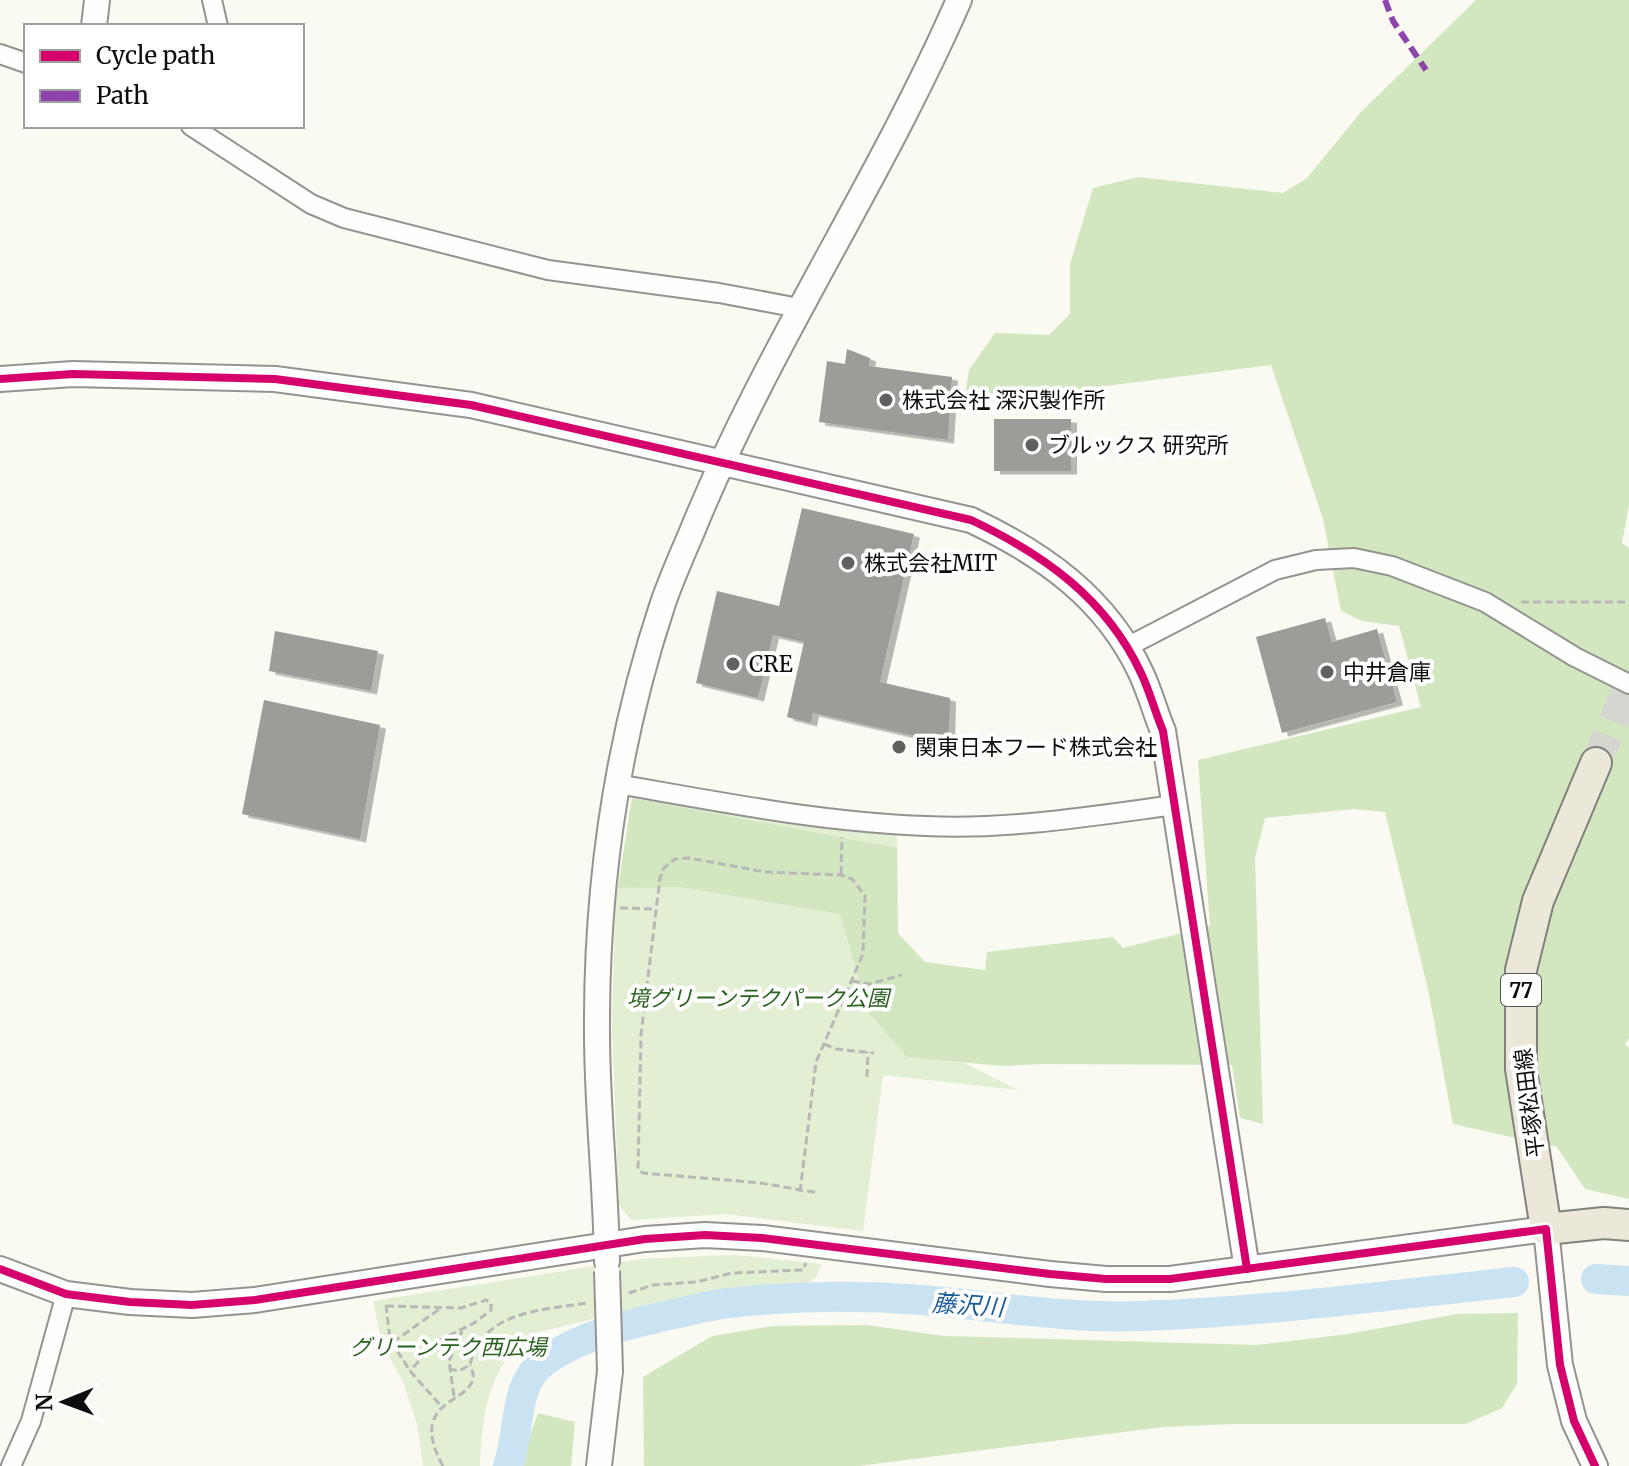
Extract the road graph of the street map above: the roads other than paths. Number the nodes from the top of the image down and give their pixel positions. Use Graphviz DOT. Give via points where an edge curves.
graph roads {
  1 [pos="97,0"];
  2 [pos="212,0"];
  3 [pos="959,0"];
  4 [pos="94,24"];
  5 [pos="218,24"];
  6 [pos="0,54"];
  7 [pos="24,62"];
  8 [pos="203,129"];
  9 [pos="799,308"];
  10 [pos="0,379"];
  11 [pos="720,461"];
  12 [pos="1127,647"];
  13 [pos="1629,684"];
  14 [pos="1596,763"];
  15 [pos="617,784"];
  16 [pos="1175,805"];
  17 [pos="1629,1225"];
  18 [pos="1546,1229"];
  19 [pos="607,1246"];
  20 [pos="0,1269"];
  21 [pos="1247,1269"];
  22 [pos="66,1294"];
  23 [pos="11,1466"];
  24 [pos="599,1466"];
  25 [pos="1595,1466"];
  1 -- 4 [label="street"];
  2 -- 5 [label="street"];
  3 -- 9 [label="street" via="931,65"];
  6 -- 7 [label="street"];
  8 -- 9 [label="street" via="311,204 344,218 548,270"];
  9 -- 11 [label="street"];
  10 -- 11 [label="street" via="73,374 275,379 471,405"];
  11 -- 12 [label="street" via="971,520 1045,559 1090,597"];
  11 -- 15 [label="street" via="664,601"];
  12 -- 13 [label="street" via="1275,570 1354,558 1392,566 1485,602"];
  12 -- 16 [label="street" via="1163,731"];
  14 -- 18 [label="main road, 平塚松田線 / 77" via="1538,901 1521,970 1521,1069"];
  15 -- 16 [label="street" via="842,821 929,827 1053,822"];
  15 -- 19 [label="street" via="601,907 597,1033"];
  16 -- 21 [label="street"];
  17 -- 18 [label="main road"];
  18 -- 21 [label="street"];
  18 -- 25 [label="street" via="1560,1365 1574,1421"];
  19 -- 21 [label="street" via="690,1236 748,1237 1106,1279 1170,1279"];
  19 -- 22 [label="street" via="255,1300 192,1305"];
  19 -- 24 [label="street, bridge" via="610,1371"];
  20 -- 22 [label="street"];
  22 -- 23 [label="street" via="31,1421"];
}
